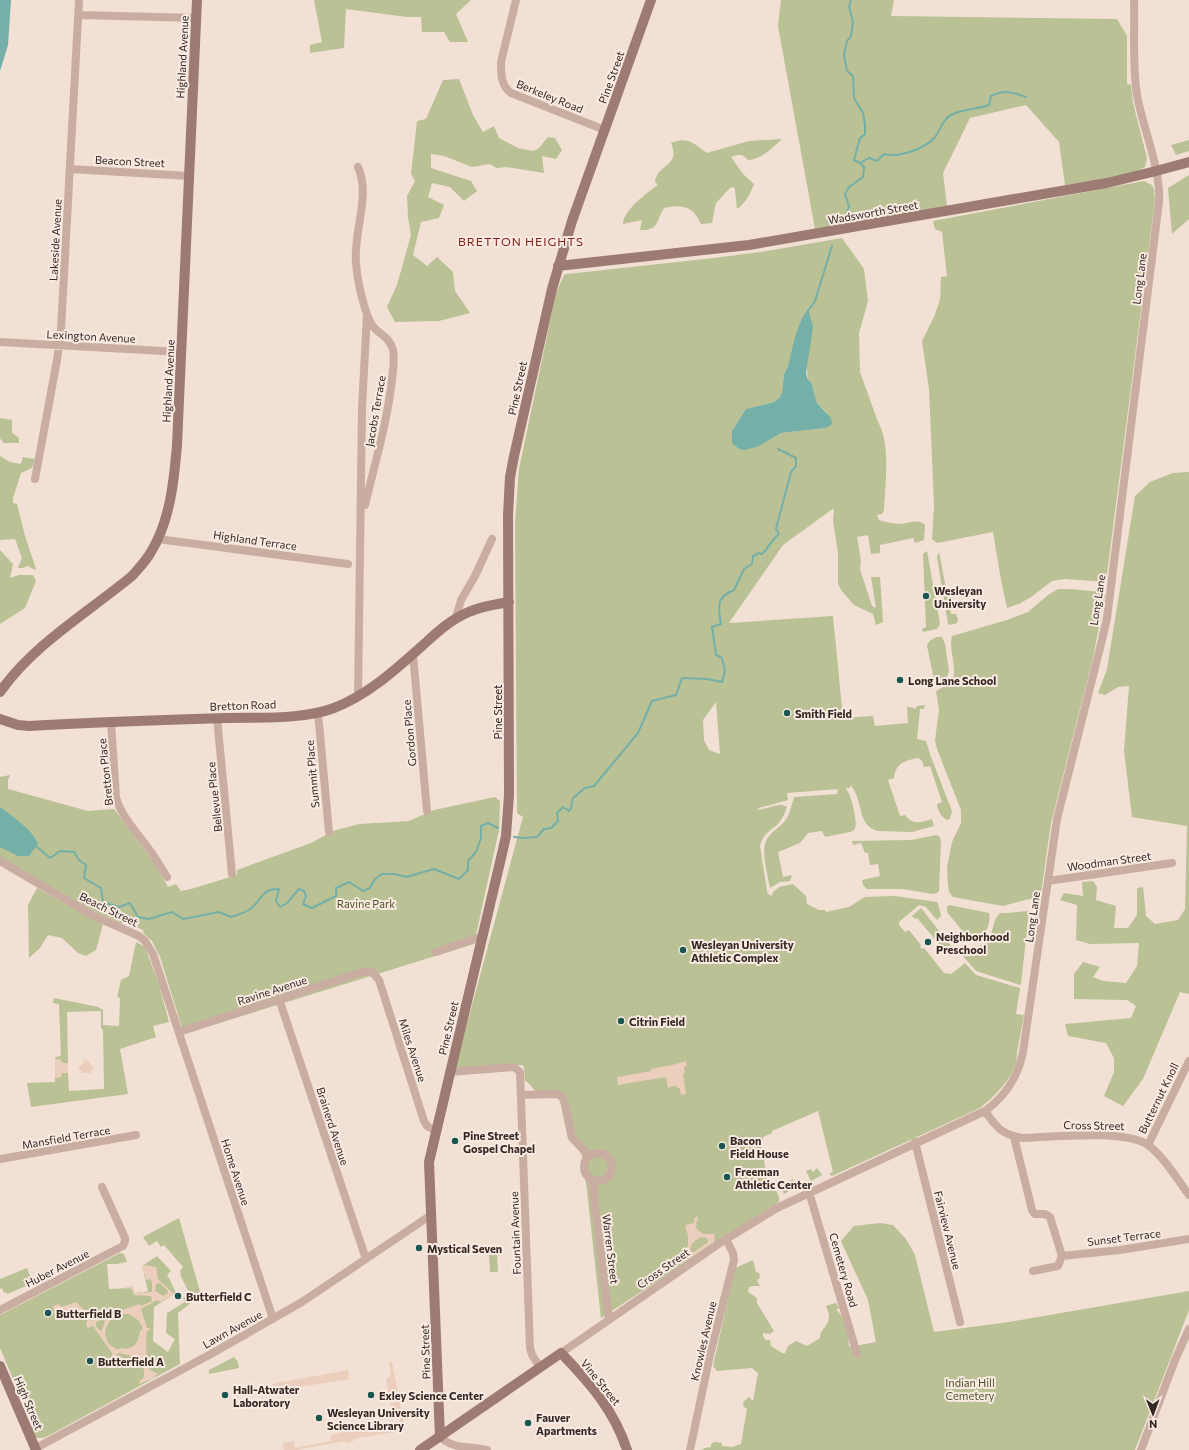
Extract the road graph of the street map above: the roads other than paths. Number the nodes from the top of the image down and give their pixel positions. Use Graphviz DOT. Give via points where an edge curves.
graph roads {
  1 [pos="80,0"];
  2 [pos="197,0"];
  3 [pos="516,0"];
  4 [pos="651,0"];
  5 [pos="1134,0"];
  6 [pos="79,15"];
  7 [pos="196,18"];
  8 [pos="605,130"];
  9 [pos="1189,162"];
  10 [pos="358,167"];
  11 [pos="70,169"];
  12 [pos="1156,171"];
  13 [pos="188,176"];
  14 [pos="558,266"];
  15 [pos="367,315"];
  16 [pos="0,342"];
  17 [pos="60,345"];
  18 [pos="181,352"];
  19 [pos="35,479"];
  20 [pos="362,519"];
  21 [pos="158,538"];
  22 [pos="492,539"];
  23 [pos="348,564"];
  24 [pos="509,602"];
  25 [pos="456,618"];
  26 [pos="413,654"];
  27 [pos="0,692"];
  28 [pos="358,697"];
  29 [pos="318,713"];
  30 [pos="217,718"];
  31 [pos="0,719"];
  32 [pos="111,721"];
  33 [pos="427,811"];
  34 [pos="329,832"];
  35 [pos="0,861"];
  36 [pos="1172,864"];
  37 [pos="232,874"];
  38 [pos="167,878"];
  39 [pos="1048,881"];
  40 [pos="483,936"];
  41 [pos="436,952"];
  42 [pos="372,972"];
  43 [pos="279,999"];
  44 [pos="179,1032"];
  45 [pos="1189,1061"];
  46 [pos="450,1072"];
  47 [pos="521,1095"];
  48 [pos="985,1111"];
  49 [pos="436,1131"];
  50 [pos="136,1136"];
  51 [pos="1014,1137"];
  52 [pos="915,1142"];
  53 [pos="1148,1145"];
  54 [pos="589,1156"];
  55 [pos="0,1159"];
  56 [pos="592,1180"];
  57 [pos="102,1187"];
  58 [pos="809,1192"];
  59 [pos="1189,1196"];
  60 [pos="431,1215"];
  61 [pos="726,1239"];
  62 [pos="1189,1239"];
  63 [pos="1062,1256"];
  64 [pos="366,1259"];
  65 [pos="1033,1271"];
  66 [pos="0,1310"];
  67 [pos="273,1319"];
  68 [pos="609,1320"];
  69 [pos="960,1322"];
  70 [pos="1189,1329"];
  71 [pos="561,1353"];
  72 [pos="857,1354"];
  73 [pos="0,1366"];
  74 [pos="540,1367"];
  75 [pos="440,1437"];
  76 [pos="36,1449"];
  77 [pos="420,1450"];
  78 [pos="487,1450"];
  79 [pos="627,1450"];
  80 [pos="690,1450"];
  81 [pos="1141,1450"];
  1 -- 6 [label="street, Lakeside Avenue"];
  2 -- 7 [label="street, Highland Avenue"];
  3 -- 8 [label="street, Berkeley Road" via="501,62 505,87 511,93"];
  4 -- 8 [label="street, Pine Street"];
  5 -- 12 [label="street, Long Lane" via="1137,95"];
  6 -- 7 [label="street"];
  6 -- 11 [label="street, Lakeside Avenue"];
  7 -- 13 [label="street, Highland Avenue"];
  8 -- 14 [label="street, Pine Street"];
  9 -- 12 [label="street, Wadsworth Street"];
  10 -- 15 [label="street, Jacobs Terrace" via="363,190 356,250 357,273"];
  11 -- 13 [label="street, Beacon Street"];
  11 -- 17 [label="street, Lakeside Avenue"];
  12 -- 14 [label="street, Wadsworth Street" via="1107,183 757,244"];
  12 -- 39 [label="street, Long Lane" via="1160,202 1111,587 1102,640 1060,805"];
  13 -- 18 [label="street, Highland Avenue"];
  14 -- 24 [label="street, Pine Street" via="510,477"];
  15 -- 20 [label="street, Jacobs Terrace" via="362,408"];
  15 -- 20 [label="street, Jacobs Terrace" via="375,329 391,343 394,356 387,416"];
  16 -- 17 [label="street, Lexington Avenue"];
  17 -- 18 [label="street, Lexington Avenue"];
  17 -- 19 [label="street, Lakeside Avenue"];
  18 -- 21 [label="street, Highland Avenue" via="175,468"];
  20 -- 28 [label="street, Jacobs Terrace"];
  21 -- 23 [label="street, Highland Terrace"];
  21 -- 27 [label="street, Highland Avenue" via="147,558 132,576 32,655"];
  22 -- 25 [label="street" via="459,606"];
  24 -- 25 [label="street, Bretton Road" via="480,608"];
  24 -- 40 [label="street, Pine Street" via="508,818"];
  25 -- 26 [label="street, Bretton Road"];
  26 -- 28 [label="street, Bretton Road"];
  26 -- 33 [label="street, Gordon Place"];
  28 -- 29 [label="street, Bretton Road"];
  29 -- 30 [label="street, Bretton Road"];
  29 -- 34 [label="street, Summit Place"];
  30 -- 32 [label="street, Bretton Road"];
  30 -- 37 [label="street, Bellevue Place"];
  31 -- 32 [label="street, Bretton Road" via="30,726"];
  32 -- 38 [label="street, Bretton Place" via="118,806"];
  35 -- 44 [label="street, Beach Street" via="78,907 145,941 153,954"];
  36 -- 39 [label="street, Woodman Street"];
  39 -- 48 [label="street, Long Lane" via="1021,1063 1013,1082"];
  40 -- 41 [label="street"];
  40 -- 46 [label="street, Pine Street"];
  42 -- 43 [label="street, Ravine Avenue" via="362,972"];
  42 -- 49 [label="street, Miles Avenue" via="379,980 424,1121"];
  43 -- 44 [label="street, Ravine Avenue"];
  43 -- 64 [label="street, Brainerd Avenue"];
  44 -- 67 [label="street, Home Avenue"];
  45 -- 53 [label="street, Butternut Knoll"];
  46 -- 47 [label="street, Fountain Avenue" via="516,1068 520,1074"];
  46 -- 49 [label="street, Pine Street"];
  47 -- 54 [label="street" via="562,1096 572,1137"];
  47 -- 74 [label="street, Fountain Avenue" via="530,1348"];
  48 -- 51 [label="street, Cross Street" via="999,1129"];
  48 -- 52 [label="street, Long Lane"];
  49 -- 60 [label="street, Pine Street" via="429,1162"];
  50 -- 55 [label="street, Mansfield Terrace"];
  51 -- 53 [label="street, Cross Street" via="1116,1136 1138,1140"];
  51 -- 63 [label="street" via="1032,1210 1035,1214 1046,1214 1050,1217"];
  52 -- 58 [label="street, Cross Street"];
  52 -- 69 [label="street, Fairview Avenue"];
  53 -- 59 [label="street, Cross Street"];
  54 -- 56 [label="street, Warren Street" via="584,1168 586,1175"];
  54 -- 56 [label="street" via="605,1154 611,1160 613,1168 604,1180"];
  56 -- 68 [label="street, Warren Street"];
  57 -- 66 [label="street, Huber Avenue" via="125,1238 123,1246"];
  58 -- 61 [label="street, Cross Street"];
  58 -- 72 [label="street, Cemetery Road"];
  60 -- 64 [label="street, Lawn Avenue"];
  60 -- 75 [label="street, Pine Street"];
  61 -- 68 [label="street, Cross Street"];
  61 -- 80 [label="street, Knowles Avenue" via="734,1253 734,1260"];
  62 -- 63 [label="street, Sunset Terrace"];
  63 -- 65 [label="street" via="1058,1266"];
  64 -- 67 [label="street, Lawn Avenue"];
  67 -- 76 [label="street, Lawn Avenue"];
  68 -- 71 [label="street, Cross Street"];
  70 -- 81 [label="street"];
  71 -- 74 [label="street, Cross Street"];
  71 -- 79 [label="street, Vine Street" via="608,1408"];
  73 -- 76 [label="street, High Street"];
  74 -- 75 [label="street, Cross Street"];
  75 -- 77 [label="street, Cross Street"];
  75 -- 78 [label="street" via="455,1446"];
}
